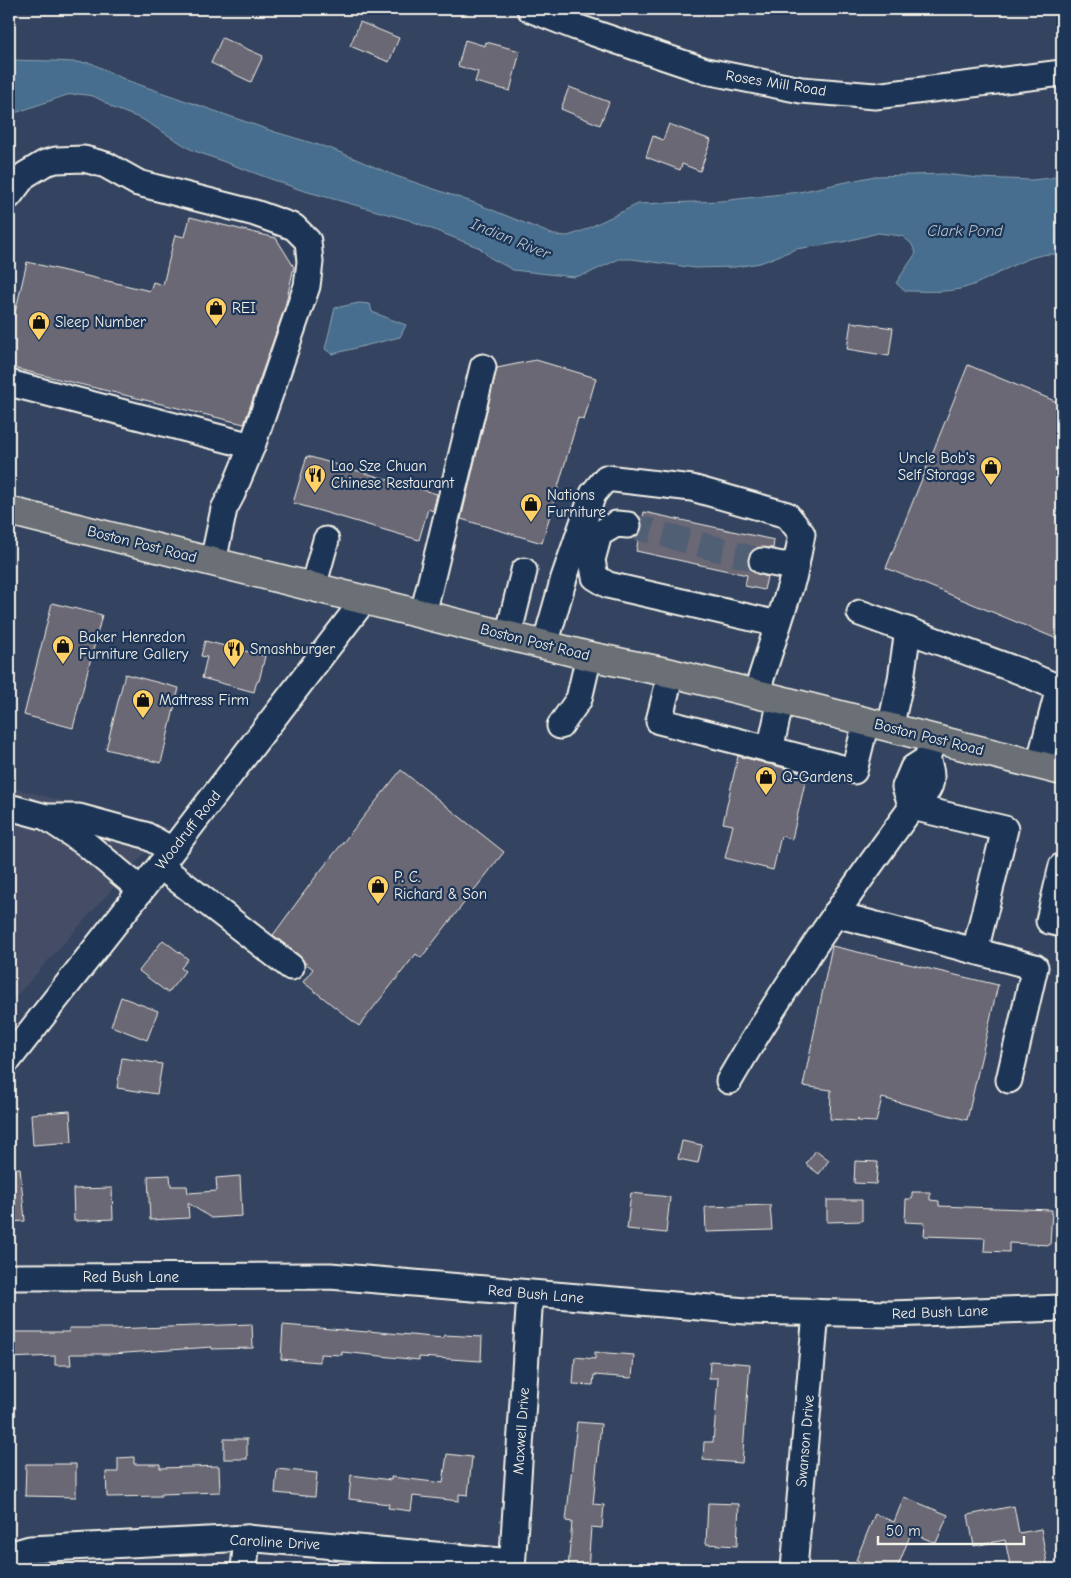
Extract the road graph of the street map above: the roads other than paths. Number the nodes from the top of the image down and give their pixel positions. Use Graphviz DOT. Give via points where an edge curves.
graph roads {
  1 [pos="530,9"];
  2 [pos="1062,73"];
  3 [pos="9,196"];
  4 [pos="483,367"];
  5 [pos="9,383"];
  6 [pos="252,446"];
  7 [pos="9,511"];
  8 [pos="628,525"];
  9 [pos="326,540"];
  10 [pos="762,560"];
  11 [pos="213,562"];
  12 [pos="796,564"];
  13 [pos="524,571"];
  14 [pos="313,587"];
  15 [pos="364,600"];
  16 [pos="860,613"];
  17 [pos="423,614"];
  18 [pos="778,624"];
  19 [pos="908,630"];
  20 [pos="508,636"];
  21 [pos="545,645"];
  22 [pos="588,656"];
  23 [pos="671,673"];
  24 [pos="769,697"];
  25 [pos="878,725"];
  26 [pos="560,726"];
  27 [pos="930,748"];
  28 [pos="770,750"];
  29 [pos="1051,768"];
  30 [pos="9,807"];
  31 [pos="912,807"];
  32 [pos="46,816"];
  33 [pos="166,858"];
  34 [pos="1062,866"];
  35 [pos="141,890"];
  36 [pos="835,914"];
  37 [pos="1062,924"];
  38 [pos="974,951"];
  39 [pos="290,967"];
  40 [pos="9,1059"];
  41 [pos="1009,1080"];
  42 [pos="729,1081"];
  43 [pos="9,1278"];
  44 [pos="530,1294"];
  45 [pos="1062,1308"];
  46 [pos="816,1312"];
  47 [pos="247,1538"];
  48 [pos="9,1555"];
  49 [pos="512,1566"];
  50 [pos="244,1569"];
  51 [pos="794,1569"];
  1 -- 2 [label="street, Roses Mill Road" via="706,72 801,90 875,96"];
  3 -- 6 [label="street" via="25,175 45,163 69,158 84,159 106,165 138,183 254,213 294,227 308,242 307,286"];
  4 -- 17 [label="street"];
  5 -- 6 [label="street"];
  6 -- 11 [label="street" via="224,509"];
  7 -- 11 [label="main road, Boston Post Road"];
  8 -- 18 [label="street" via="616,524 600,534 592,560 596,577 608,585"];
  9 -- 14 [label="street"];
  10 -- 12 [label="street" via="782,565"];
  11 -- 14 [label="main road, Boston Post Road"];
  12 -- 18 [label="street"];
  12 -- 21 [label="street" via="802,534 787,515 692,488 606,478 593,494"];
  13 -- 20 [label="street"];
  14 -- 15 [label="main road, Boston Post Road"];
  15 -- 17 [label="main road, Boston Post Road"];
  15 -- 33 [label="street, Woodruff Road"];
  16 -- 19 [label="street"];
  17 -- 20 [label="main road, Boston Post Road"];
  18 -- 24 [label="street"];
  19 -- 25 [label="street" via="901,679"];
  19 -- 29 [label="street" via="1059,688"];
  20 -- 21 [label="main road, Boston Post Road"];
  21 -- 22 [label="main road, Boston Post Road"];
  22 -- 23 [label="main road, Boston Post Road"];
  22 -- 26 [label="street" via="579,699"];
  23 -- 24 [label="main road, Boston Post Road"];
  23 -- 28 [label="street" via="659,721"];
  24 -- 25 [label="main road, Boston Post Road"];
  24 -- 28 [label="street"];
  25 -- 27 [label="main road, Boston Post Road"];
  25 -- 28 [label="street" via="854,771"];
  27 -- 29 [label="main road, Boston Post Road"];
  27 -- 31 [label="street" via="913,768 905,787"];
  30 -- 32 [label="street"];
  31 -- 36 [label="street"];
  31 -- 38 [label="street" via="1005,829"];
  32 -- 33 [label="street" via="78,817 145,835"];
  32 -- 35 [label="street" via="85,843"];
  33 -- 35 [label="street, Woodruff Road"];
  33 -- 39 [label="street"];
  34 -- 37 [label="street" via="1050,921"];
  35 -- 40 [label="street, Woodruff Road"];
  36 -- 38 [label="street"];
  36 -- 42 [label="street"];
  38 -- 41 [label="street" via="1035,967"];
  43 -- 44 [label="street, Red Bush Lane" via="330,1276"];
  44 -- 46 [label="street, Red Bush Lane" via="746,1311"];
  44 -- 49 [label="street, Maxwell Drive"];
  45 -- 46 [label="street, Red Bush Lane" via="891,1314"];
  46 -- 51 [label="street, Swanson Drive"];
  47 -- 48 [label="street, Caroline Drive" via="30,1549"];
  47 -- 49 [label="street, Caroline Drive"];
  47 -- 50 [label="street"];
}
